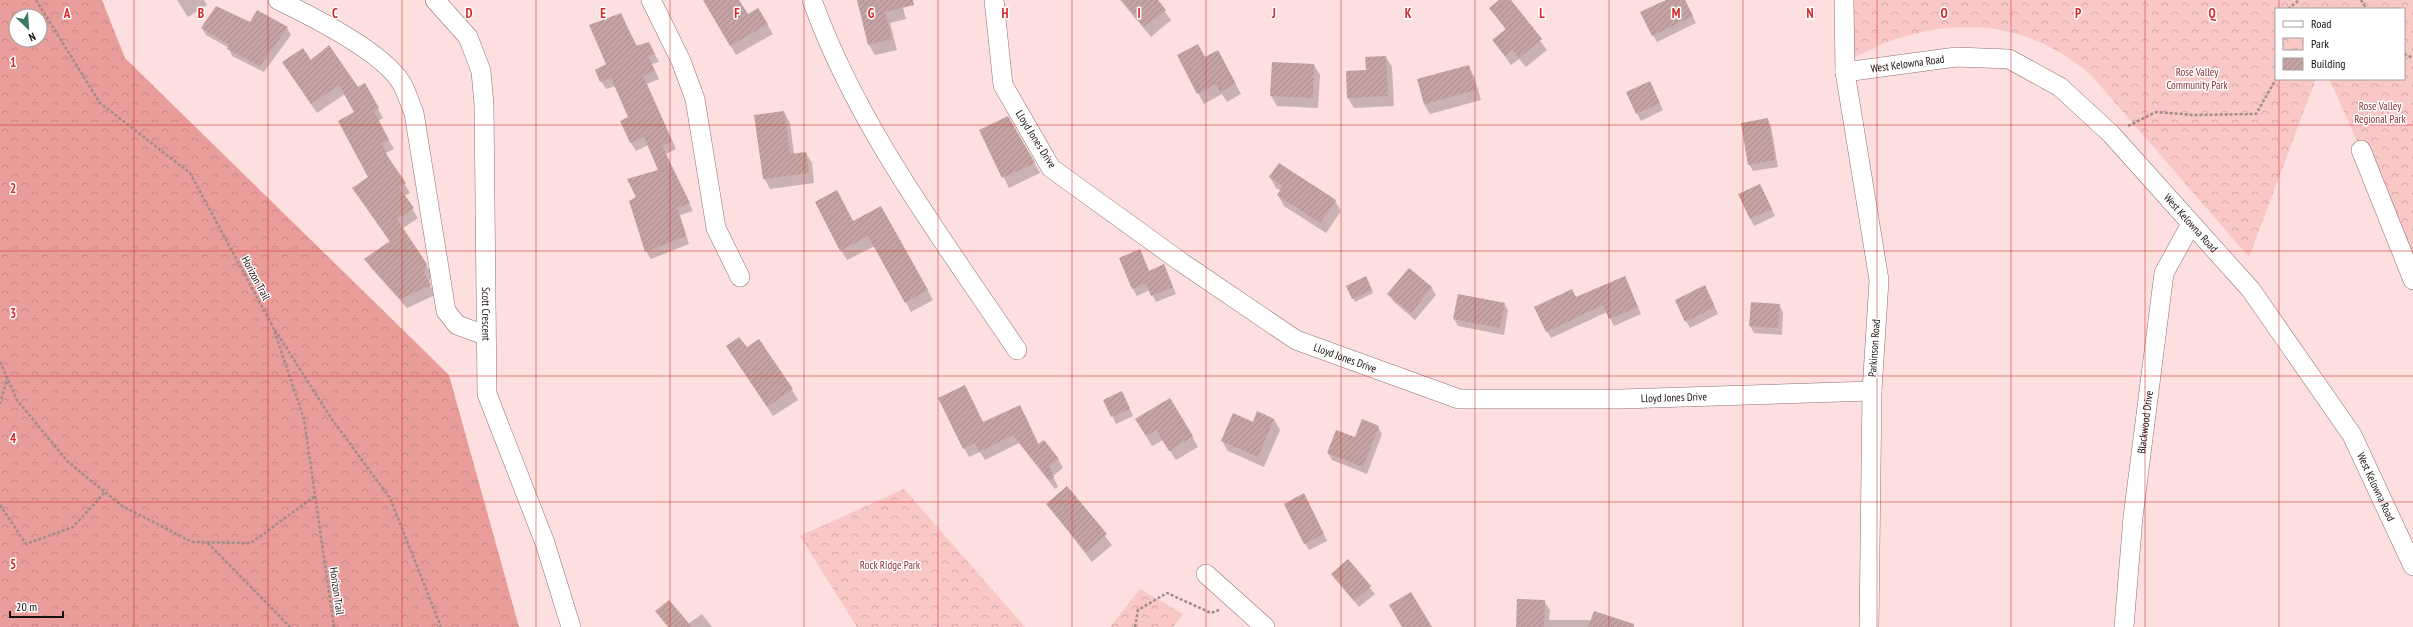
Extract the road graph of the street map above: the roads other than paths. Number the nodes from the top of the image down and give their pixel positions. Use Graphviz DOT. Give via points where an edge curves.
graph roads {
  1 [pos="278,0"];
  2 [pos="436,0"];
  3 [pos="651,0"];
  4 [pos="812,0"];
  5 [pos="994,0"];
  6 [pos="1844,0"];
  7 [pos="1844,72"];
  8 [pos="2361,150"];
  9 [pos="2191,224"];
  10 [pos="740,277"];
  11 [pos="2413,280"];
  12 [pos="485,334"];
  13 [pos="1017,350"];
  14 [pos="1872,391"];
  15 [pos="2413,566"];
  16 [pos="1206,574"];
  17 [pos="571,627"];
  18 [pos="1265,627"];
  19 [pos="1869,627"];
  20 [pos="2124,627"];
  1 -- 12 [label="street" via="312,17 375,56 402,84 414,113 446,311 457,325"];
  2 -- 12 [label="street, Scott Crescent" via="468,37 481,71 484,105"];
  3 -- 10 [label="street" via="681,61 695,99 716,228"];
  4 -- 13 [label="street" via="854,99 915,197"];
  5 -- 14 [label="street, Lloyd Jones Drive" via="1003,85 1051,168 1181,262 1296,340 1459,399 1621,399"];
  6 -- 7 [label="street, Parkinson Road"];
  7 -- 9 [label="street, West Kelowna Road" via="1956,57 2009,59 2060,87 2111,134"];
  7 -- 14 [label="street, Parkinson Road" via="1879,280"];
  8 -- 11 [label="street"];
  9 -- 15 [label="street, West Kelowna Road" via="2251,290 2352,435"];
  9 -- 20 [label="street, Blackwood Drive" via="2164,273 2133,517"];
  12 -- 17 [label="street, Scott Crescent" via="487,394 545,544"];
  14 -- 19 [label="street, Parkinson Road"];
  16 -- 18 [label="street"];
}
